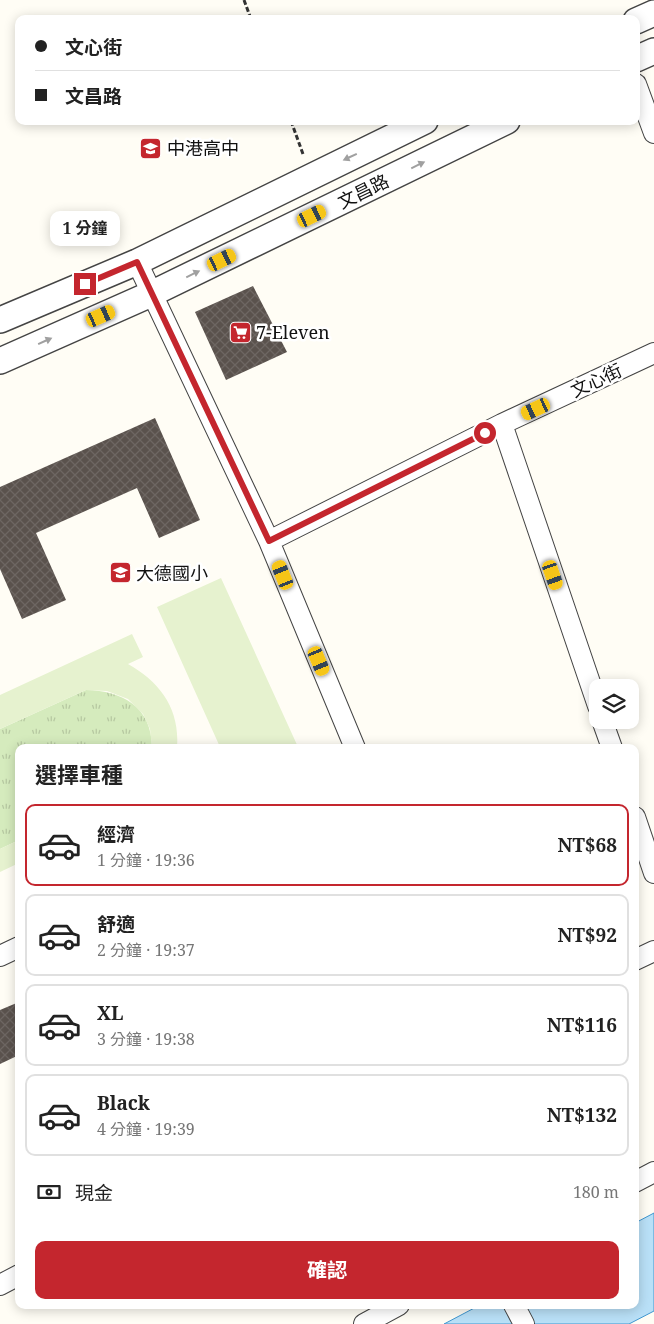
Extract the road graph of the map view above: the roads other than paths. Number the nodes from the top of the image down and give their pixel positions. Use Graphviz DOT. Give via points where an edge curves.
graph roads {
  1 [pos="654,13"];
  2 [pos="640,19"];
  3 [pos="654,51"];
  4 [pos="640,57"];
  5 [pos="640,95"];
  6 [pos="417,125"];
  7 [pos="499,125"];
  8 [pos="654,132"];
  9 [pos="137,262"];
  10 [pos="151,294"];
  11 [pos="0,320"];
  12 [pos="654,354"];
  13 [pos="0,361"];
  14 [pos="502,424"];
  15 [pos="269,541"];
  16 [pos="589,680"];
  17 [pos="605,729"];
  18 [pos="353,744"];
  19 [pos="611,744"];
  20 [pos="639,829"];
  21 [pos="654,872"];
  22 [pos="15,950"];
  23 [pos="654,951"];
  24 [pos="0,956"];
  25 [pos="639,958"];
  26 [pos="654,1172"];
  27 [pos="639,1180"];
  28 [pos="15,1277"];
  29 [pos="0,1285"];
  30 [pos="392,1309"];
  31 [pos="516,1309"];
  32 [pos="364,1324"];
  33 [pos="524,1324"];
  1 -- 2 [label="street"];
  3 -- 4 [label="street"];
  5 -- 8 [label="street"];
  6 -- 9 [label="street, 文昌路, one-way"];
  10 -- 7 [label="street, 文昌路, one-way"];
  9 -- 10 [label="street"];
  9 -- 11 [label="street, 文昌路"];
  13 -- 10 [label="street, 文昌路, one-way"];
  10 -- 15 [label="street"];
  12 -- 14 [label="street, 文心街"];
  14 -- 15 [label="street, 文心街"];
  14 -- 16 [label="street"];
  15 -- 18 [label="street"];
  17 -- 19 [label="street"];
  20 -- 21 [label="street"];
  22 -- 24 [label="street"];
  23 -- 25 [label="street"];
  26 -- 27 [label="street"];
  28 -- 29 [label="street"];
  30 -- 32 [label="street"];
  31 -- 33 [label="street"];
}
